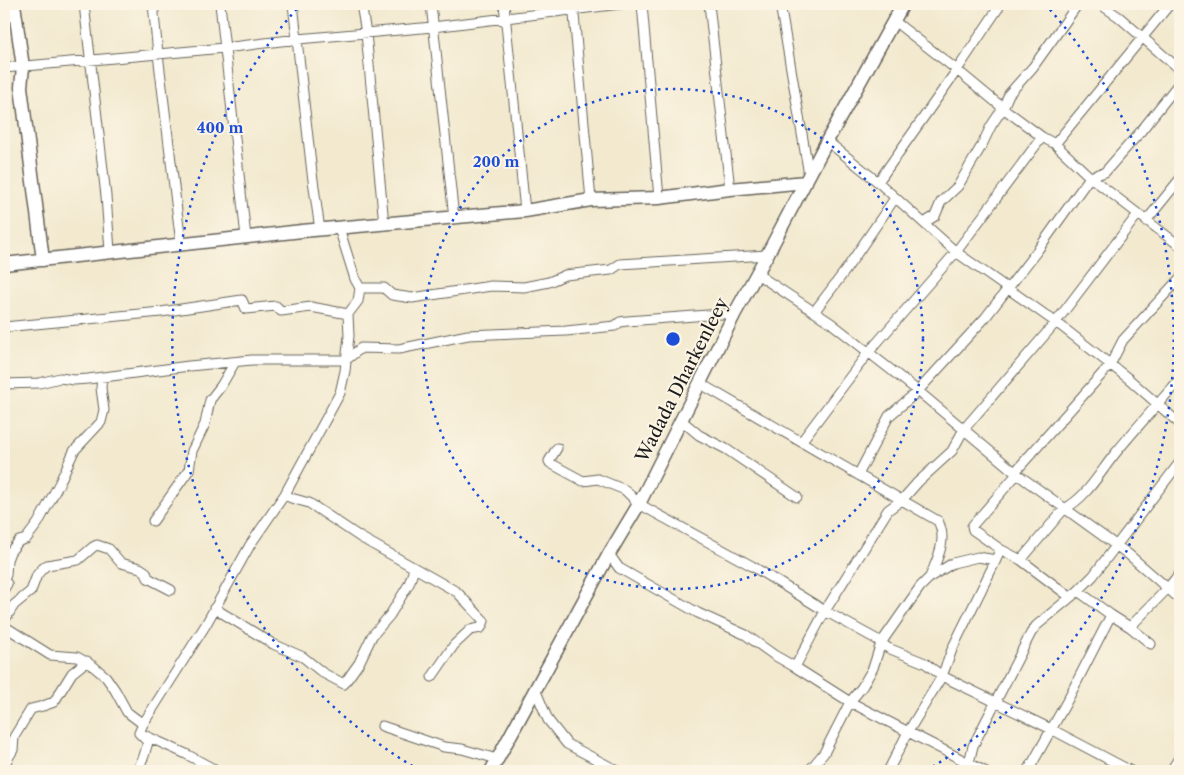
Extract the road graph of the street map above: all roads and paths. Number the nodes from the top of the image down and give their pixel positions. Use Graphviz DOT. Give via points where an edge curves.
graph roads {
  1 [pos="14,4"];
  2 [pos="84,4"];
  3 [pos="153,4"];
  4 [pos="220,4"];
  5 [pos="293,4"];
  6 [pos="362,4"];
  7 [pos="431,4"];
  8 [pos="504,4"];
  9 [pos="620,4"];
  10 [pos="642,4"];
  11 [pos="709,4"];
  12 [pos="780,4"];
  13 [pos="903,4"];
  14 [pos="1001,4"];
  15 [pos="1078,4"];
  16 [pos="1100,4"];
  17 [pos="1170,4"];
  18 [pos="573,6"];
  19 [pos="506,17"];
  20 [pos="894,21"];
  21 [pos="432,27"];
  22 [pos="366,33"];
  23 [pos="1143,37"];
  24 [pos="298,39"];
  25 [pos="224,48"];
  26 [pos="158,54"];
  27 [pos="89,61"];
  28 [pos="23,67"];
  29 [pos="4,68"];
  30 [pos="958,70"];
  31 [pos="1180,70"];
  32 [pos="1180,82"];
  33 [pos="1003,108"];
  34 [pos="1042,137"];
  35 [pos="826,141"];
  36 [pos="1054,144"];
  37 [pos="1090,177"];
  38 [pos="807,179"];
  39 [pos="1180,179"];
  40 [pos="878,182"];
  41 [pos="730,189"];
  42 [pos="659,198"];
  43 [pos="895,198"];
  44 [pos="591,200"];
  45 [pos="526,211"];
  46 [pos="1138,214"];
  47 [pos="454,218"];
  48 [pos="1146,221"];
  49 [pos="384,224"];
  50 [pos="924,224"];
  51 [pos="340,228"];
  52 [pos="320,230"];
  53 [pos="246,237"];
  54 [pos="181,244"];
  55 [pos="1180,246"];
  56 [pos="110,252"];
  57 [pos="956,252"];
  58 [pos="767,256"];
  59 [pos="43,260"];
  60 [pos="4,264"];
  61 [pos="757,274"];
  62 [pos="1180,278"];
  63 [pos="360,288"];
  64 [pos="1007,288"];
  65 [pos="814,312"];
  66 [pos="735,313"];
  67 [pos="348,314"];
  68 [pos="1056,322"];
  69 [pos="4,327"];
  70 [pos="868,353"];
  71 [pos="346,360"];
  72 [pos="235,362"];
  73 [pos="1110,365"];
  74 [pos="102,377"];
  75 [pos="1180,379"];
  76 [pos="701,384"];
  77 [pos="4,387"];
  78 [pos="918,391"];
  79 [pos="1158,405"];
  80 [pos="681,420"];
  81 [pos="1180,424"];
  82 [pos="964,429"];
  83 [pos="801,442"];
  84 [pos="557,448"];
  85 [pos="1180,462"];
  86 [pos="1016,473"];
  87 [pos="858,475"];
  88 [pos="285,494"];
  89 [pos="797,497"];
  90 [pos="903,499"];
  91 [pos="639,504"];
  92 [pos="1064,509"];
  93 [pos="153,521"];
  94 [pos="1116,545"];
  95 [pos="1000,549"];
  96 [pos="609,554"];
  97 [pos="996,560"];
  98 [pos="1021,560"];
  99 [pos="414,568"];
  100 [pos="1180,573"];
  101 [pos="930,577"];
  102 [pos="4,580"];
  103 [pos="4,589"];
  104 [pos="1167,589"];
  105 [pos="171,590"];
  106 [pos="1078,591"];
  107 [pos="1070,597"];
  108 [pos="1180,599"];
  109 [pos="214,608"];
  110 [pos="825,611"];
  111 [pos="1111,615"];
  112 [pos="4,621"];
  113 [pos="4,626"];
  114 [pos="1130,627"];
  115 [pos="881,643"];
  116 [pos="1151,644"];
  117 [pos="86,661"];
  118 [pos="795,667"];
  119 [pos="942,676"];
  120 [pos="432,677"];
  121 [pos="535,689"];
  122 [pos="850,702"];
  123 [pos="995,702"];
  124 [pos="382,726"];
  125 [pos="141,729"];
  126 [pos="1051,729"];
  127 [pos="908,732"];
  128 [pos="1180,756"];
  129 [pos="497,759"];
  130 [pos="4,765"];
  131 [pos="968,767"];
  132 [pos="212,768"];
  133 [pos="138,771"];
  134 [pos="491,771"];
  135 [pos="618,771"];
  136 [pos="808,771"];
  137 [pos="888,771"];
  138 [pos="984,771"];
  139 [pos="1028,771"];
  140 [pos="1131,771"];
  141 [pos="1171,771"];
  1 -- 28 [label="street"];
  2 -- 27 [label="street"];
  3 -- 26 [label="street"];
  4 -- 25 [label="street"];
  5 -- 24 [label="street"];
  6 -- 22 [label="street"];
  7 -- 21 [label="street"];
  8 -- 19 [label="street"];
  9 -- 18 [label="street"];
  10 -- 42 [label="street"];
  11 -- 41 [label="street"];
  12 -- 38 [label="street"];
  13 -- 20 [label="street, Wadada Dharkenleey"];
  14 -- 30 [label="street"];
  15 -- 33 [label="street" via="1009,94"];
  16 -- 23 [label="street"];
  17 -- 23 [label="street"];
  18 -- 19 [label="street"];
  18 -- 44 [label="street"];
  19 -- 21 [label="street"];
  19 -- 45 [label="street"];
  20 -- 30 [label="street"];
  20 -- 35 [label="street, Wadada Dharkenleey"];
  21 -- 22 [label="street"];
  21 -- 47 [label="street"];
  22 -- 24 [label="street"];
  22 -- 49 [label="street"];
  23 -- 31 [label="street"];
  23 -- 36 [label="street"];
  24 -- 25 [label="street"];
  24 -- 52 [label="street"];
  25 -- 26 [label="street"];
  25 -- 53 [label="street"];
  26 -- 27 [label="street"];
  26 -- 54 [label="street"];
  27 -- 28 [label="street"];
  27 -- 56 [label="street"];
  28 -- 29 [label="street"];
  28 -- 59 [label="street" via="21,87"];
  30 -- 33 [label="street"];
  30 -- 40 [label="street"];
  32 -- 37 [label="street" via="1105,172"];
  33 -- 34 [label="street"];
  33 -- 50 [label="street" via="958,186 941,202 935,216"];
  34 -- 36 [label="street"];
  34 -- 57 [label="street"];
  35 -- 38 [label="street, Wadada Dharkenleey"];
  35 -- 40 [label="street"];
  36 -- 37 [label="street"];
  37 -- 46 [label="street"];
  37 -- 64 [label="street"];
  38 -- 41 [label="street"];
  38 -- 58 [label="street, Wadada Dharkenleey"];
  39 -- 48 [label="street"];
  40 -- 43 [label="street"];
  41 -- 42 [label="street"];
  42 -- 44 [label="street"];
  43 -- 50 [label="street"];
  43 -- 65 [label="street"];
  44 -- 45 [label="street"];
  45 -- 47 [label="street"];
  46 -- 48 [label="street"];
  46 -- 68 [label="street"];
  47 -- 49 [label="street"];
  48 -- 55 [label="street"];
  49 -- 51 [label="street"];
  50 -- 57 [label="street"];
  51 -- 52 [label="street"];
  51 -- 63 [label="street"];
  52 -- 53 [label="street"];
  53 -- 54 [label="street"];
  54 -- 56 [label="street"];
  56 -- 59 [label="street"];
  57 -- 64 [label="street"];
  57 -- 70 [label="street"];
  58 -- 61 [label="street, Wadada Dharkenleey"];
  58 -- 63 [label="street" via="620,264 610,270 565,275 524,287 483,287 412,298 392,295 384,288"];
  59 -- 60 [label="street"];
  61 -- 65 [label="street"];
  61 -- 66 [label="street, Wadada Dharkenleey"];
  62 -- 73 [label="street" via="1123,340"];
  63 -- 67 [label="street" via="358,301"];
  64 -- 68 [label="street"];
  64 -- 78 [label="street" via="985,318"];
  65 -- 70 [label="street"];
  66 -- 71 [label="street" via="620,322 615,326 566,331 468,335 399,348 361,348"];
  66 -- 76 [label="street, Wadada Dharkenleey"];
  67 -- 69 [label="street" via="311,307 281,311 276,306 246,309 242,300 161,312"];
  67 -- 71 [label="street"];
  68 -- 73 [label="street"];
  68 -- 82 [label="street"];
  70 -- 78 [label="street"];
  70 -- 83 [label="street"];
  71 -- 72 [label="street"];
  71 -- 88 [label="street" via="340,393"];
  72 -- 74 [label="street"];
  72 -- 93 [label="street" via="210,400 205,424 192,451 189,470"];
  73 -- 79 [label="street"];
  73 -- 86 [label="street"];
  74 -- 77 [label="street" via="60,378"];
  74 -- 102 [label="street" via="102,422 74,451 38,523 10,552"];
  75 -- 79 [label="street"];
  76 -- 80 [label="street, Wadada Dharkenleey"];
  76 -- 83 [label="street"];
  78 -- 82 [label="street"];
  78 -- 87 [label="street" via="889,416"];
  79 -- 81 [label="street"];
  79 -- 92 [label="street" via="1083,495"];
  80 -- 89 [label="street" via="699,435 726,449"];
  80 -- 91 [label="street, Wadada Dharkenleey"];
  82 -- 86 [label="street"];
  82 -- 90 [label="street" via="952,451"];
  83 -- 87 [label="street"];
  84 -- 91 [label="street" via="550,463 583,481 598,479 625,490"];
  85 -- 94 [label="street"];
  86 -- 92 [label="street"];
  86 -- 95 [label="street" via="972,526"];
  87 -- 90 [label="street"];
  88 -- 99 [label="street" via="309,503"];
  88 -- 109 [label="street" via="250,545"];
  90 -- 101 [label="street" via="941,526 942,544"];
  90 -- 110 [label="street" via="888,510"];
  91 -- 96 [label="street, Wadada Dharkenleey"];
  91 -- 110 [label="street" via="752,566"];
  92 -- 94 [label="street"];
  92 -- 98 [label="street"];
  94 -- 104 [label="street"];
  94 -- 106 [label="street"];
  95 -- 97 [label="street"];
  95 -- 98 [label="street"];
  96 -- 118 [label="street" via="619,568 636,579 746,635"];
  96 -- 121 [label="street, Wadada Dharkenleey"];
  97 -- 101 [label="street" via="978,557 953,563"];
  97 -- 119 [label="street"];
  98 -- 107 [label="street"];
  99 -- 109 [label="street" via="409,584 372,636 344,684 323,674 303,657 273,644"];
  99 -- 120 [label="street" via="457,592 484,621 482,628 470,630 454,645"];
  100 -- 104 [label="street"];
  101 -- 115 [label="street" via="920,586"];
  102 -- 103 [label="street" via="7,584"];
  104 -- 108 [label="street"];
  104 -- 114 [label="street"];
  105 -- 112 [label="street" via="148,578 140,568 121,562 109,549 97,545 78,560 47,565 42,569 31,591 14,604"];
  106 -- 107 [label="street"];
  106 -- 111 [label="street"];
  107 -- 123 [label="street" via="1031,633"];
  109 -- 125 [label="street"];
  110 -- 115 [label="street"];
  110 -- 118 [label="street"];
  111 -- 114 [label="street"];
  111 -- 126 [label="street"];
  113 -- 117 [label="street" via="50,655 77,656"];
  114 -- 116 [label="street"];
  115 -- 119 [label="street" via="925,663"];
  115 -- 122 [label="street" via="873,668"];
  117 -- 125 [label="street" via="106,677"];
  117 -- 130 [label="street" via="72,673 54,702 31,709 14,737 13,750"];
  118 -- 122 [label="street"];
  119 -- 123 [label="street"];
  119 -- 127 [label="street"];
  121 -- 129 [label="street, Wadada Dharkenleey"];
  121 -- 135 [label="street" via="548,720 567,744"];
  122 -- 127 [label="street"];
  122 -- 136 [label="street" via="824,753"];
  123 -- 126 [label="street"];
  123 -- 131 [label="street" via="973,746"];
  124 -- 129 [label="street" via="422,741"];
  125 -- 132 [label="street"];
  125 -- 133 [label="street" via="148,742"];
  126 -- 139 [label="street"];
  126 -- 140 [label="street"];
  127 -- 131 [label="street"];
  127 -- 137 [label="street"];
  128 -- 141 [label="street"];
  129 -- 134 [label="street, Wadada Dharkenleey"];
  131 -- 138 [label="street"];
}
